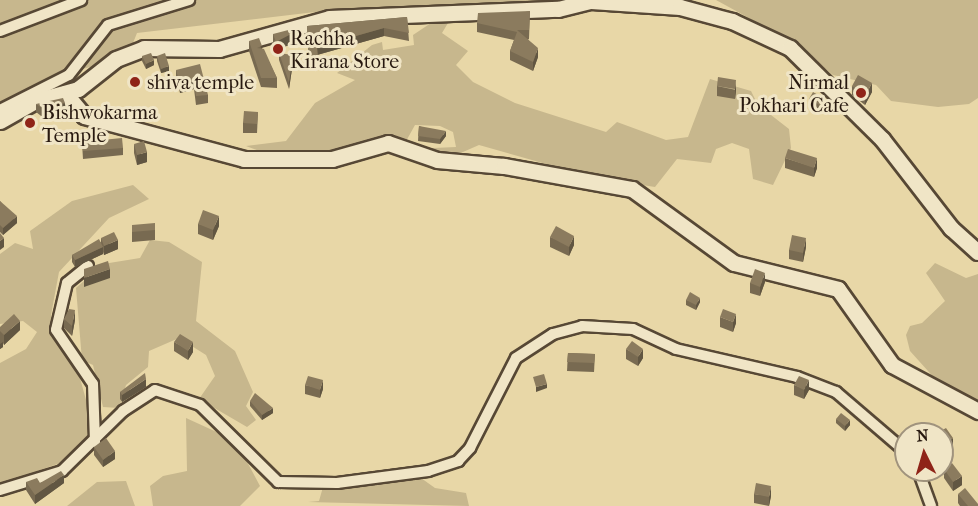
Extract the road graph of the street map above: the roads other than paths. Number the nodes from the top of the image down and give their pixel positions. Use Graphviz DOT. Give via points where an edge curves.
graph roads {
  1 [pos="81,0"];
  2 [pos="189,0"];
  3 [pos="0,31"];
  4 [pos="65,93"];
  5 [pos="0,110"];
  6 [pos="0,121"];
  7 [pos="978,252"];
  8 [pos="88,266"];
  9 [pos="978,411"];
  10 [pos="95,442"];
  11 [pos="894,442"];
  12 [pos="922,482"];
  13 [pos="0,490"];
  14 [pos="931,506"];
  1 -- 3 [label="street"];
  2 -- 5 [label="street" via="108,25 69,75"];
  4 -- 6 [label="main road"];
  4 -- 7 [label="main road" via="89,83 134,50 219,49 329,18 558,9 591,1 680,7 732,21 790,48 882,139 951,228"];
  4 -- 9 [label="main road" via="84,116 244,159 333,159 388,143 436,160 504,166 632,189 734,263 838,289 892,365"];
  8 -- 10 [label="street" via="67,284 56,330 93,384"];
  10 -- 11 [label="street" via="123,411 155,390 200,405 278,482 337,483 428,471 458,461 470,448 516,358 553,334 582,326 633,329 676,349 797,377 836,392"];
  10 -- 13 [label="street" via="62,471"];
  12 -- 14 [label="street"];
}
